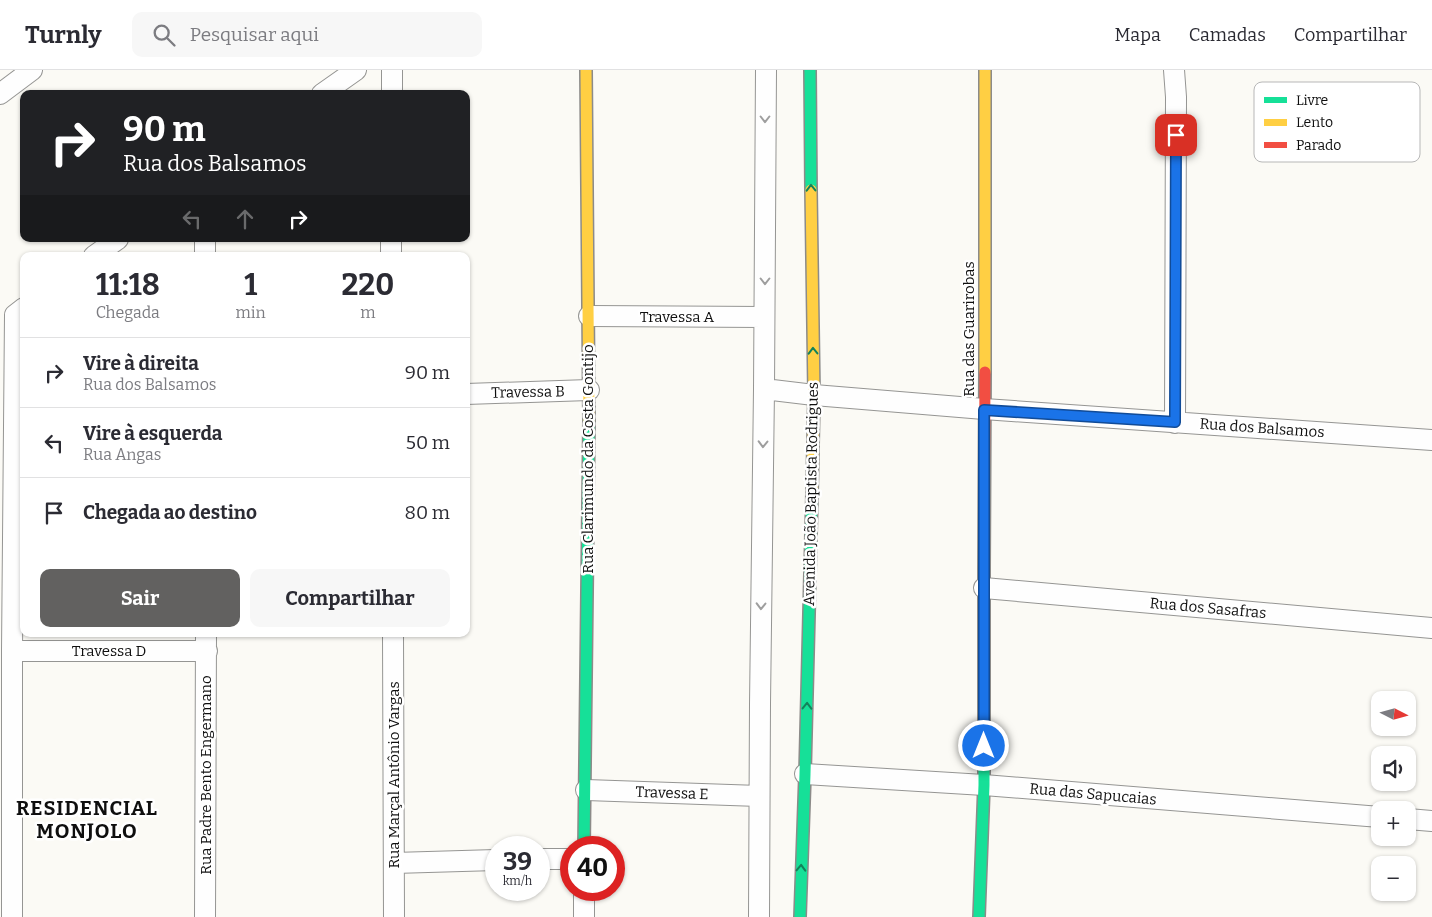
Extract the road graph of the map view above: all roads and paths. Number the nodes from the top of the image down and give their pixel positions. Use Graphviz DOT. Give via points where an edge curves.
graph roads {
  1 [pos="32,70"];
  2 [pos="356,70"];
  3 [pos="392,70"];
  4 [pos="586,70"];
  5 [pos="766,70"];
  6 [pos="810,70"];
  7 [pos="985,70"];
  8 [pos="1174,70"];
  9 [pos="328,90"];
  10 [pos="392,90"];
  11 [pos="0,94"];
  12 [pos="114,242"];
  13 [pos="100,252"];
  14 [pos="19,312"];
  15 [pos="589,316"];
  16 [pos="764,317"];
  17 [pos="764,389"];
  18 [pos="590,390"];
  19 [pos="470,394"];
  20 [pos="814,395"];
  21 [pos="984,410"];
  22 [pos="1175,422"];
  23 [pos="1432,440"];
  24 [pos="984,588"];
  25 [pos="1432,628"];
  26 [pos="393,637"];
  27 [pos="206,642"];
  28 [pos="12,651"];
  29 [pos="805,774"];
  30 [pos="984,785"];
  31 [pos="586,790"];
  32 [pos="759,796"];
  33 [pos="1371,816"];
  34 [pos="1416,820"];
  35 [pos="1432,821"];
  36 [pos="584,836"];
  37 [pos="485,860"];
  38 [pos="394,863"];
  39 [pos="584,901"];
  40 [pos="12,917"];
  41 [pos="205,917"];
  42 [pos="394,917"];
  43 [pos="584,917"];
  44 [pos="759,917"];
  45 [pos="800,917"];
  46 [pos="979,917"];
  1 -- 11 [label="street"];
  2 -- 9 [label="street"];
  3 -- 10 [label="street"];
  4 -- 15 [label="street, Rua Clarimundo da Costa Gontijo"];
  5 -- 16 [label="street, one-way"];
  20 -- 6 [label="street, Avenida João Baptista Rodrigues, one-way"];
  7 -- 21 [label="street, Rua das Guarirobas"];
  8 -- 22 [label="street"];
  12 -- 13 [label="street"];
  14 -- 28 [label="street"];
  15 -- 16 [label="street, Travessa A"];
  15 -- 18 [label="street, Rua Clarimundo da Costa Gontijo"];
  16 -- 17 [label="street"];
  17 -- 20 [label="street, Rua dos Balsamos"];
  17 -- 32 [label="street, one-way"];
  18 -- 19 [label="street, Travessa B"];
  18 -- 31 [label="street, Rua Clarimundo da Costa Gontijo"];
  20 -- 21 [label="street, Rua dos Balsamos"];
  29 -- 20 [label="street, Avenida João Baptista Rodrigues, one-way"];
  21 -- 22 [label="street, Rua dos Balsamos"];
  21 -- 24 [label="street, Rua das Guarirobas"];
  22 -- 23 [label="street, Rua dos Balsamos"];
  24 -- 25 [label="street, Rua dos Sasafras"];
  24 -- 30 [label="street, Rua das Guarirobas"];
  26 -- 38 [label="street, Rua Marçal Antônio Vargas"];
  27 -- 28 [label="street, Travessa D"];
  27 -- 41 [label="street, Rua Padre Bento Engermano"];
  28 -- 40 [label="street"];
  29 -- 30 [label="street, Rua das Sapucaias"];
  45 -- 29 [label="street, Avenida João Baptista Rodrigues, one-way"];
  30 -- 33 [label="street, Rua das Sapucaias"];
  30 -- 46 [label="street, Rua das Guarirobas"];
  31 -- 32 [label="street, Travessa E"];
  31 -- 36 [label="street, Rua Clarimundo da Costa Gontijo"];
  32 -- 44 [label="street"];
  34 -- 35 [label="street"];
  37 -- 38 [label="street"];
  38 -- 42 [label="street, Rua Marçal Antônio Vargas"];
  39 -- 43 [label="street"];
}
